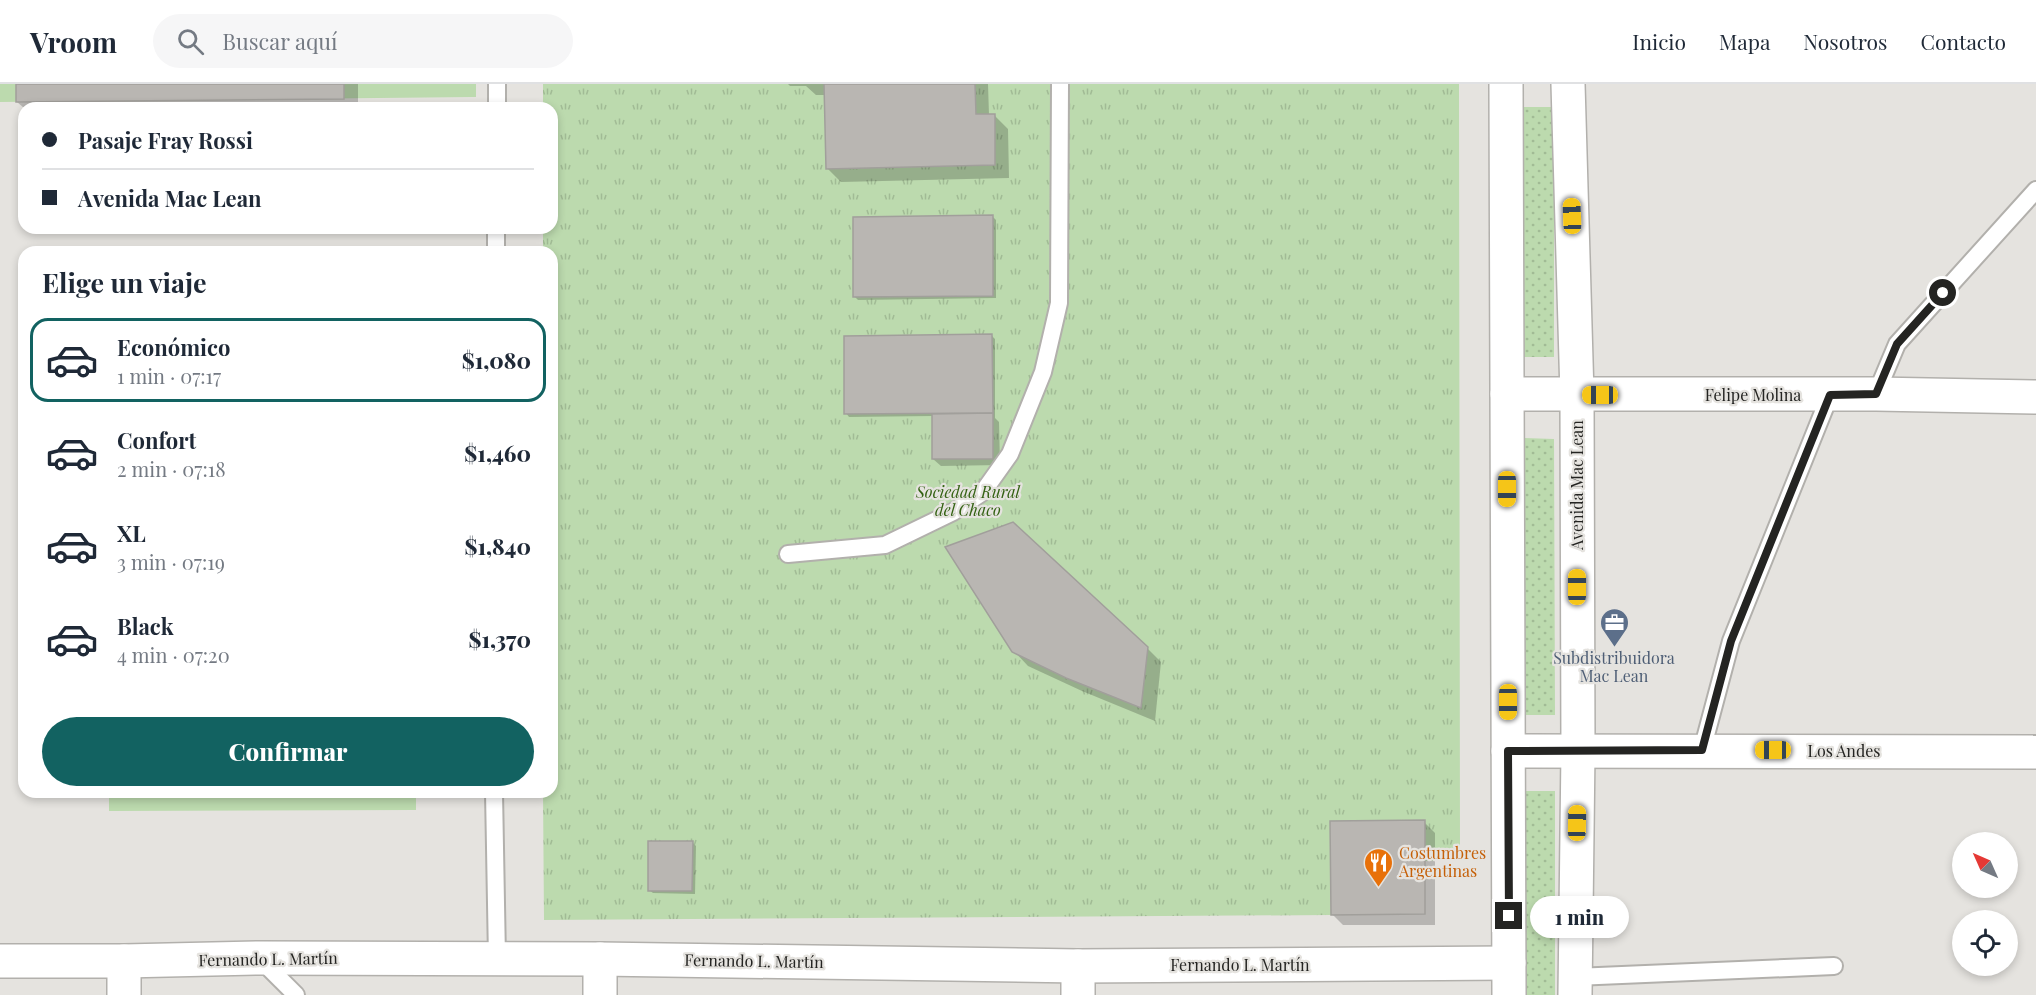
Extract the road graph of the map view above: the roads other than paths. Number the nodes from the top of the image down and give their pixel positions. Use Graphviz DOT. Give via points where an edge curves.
graph roads {
  1 [pos="497,84"];
  2 [pos="1060,84"];
  3 [pos="1506,84"];
  4 [pos="1568,84"];
  5 [pos="497,102"];
  6 [pos="2036,190"];
  7 [pos="1507,394"];
  8 [pos="1876,394"];
  9 [pos="1577,395"];
  10 [pos="1830,395"];
  11 [pos="2036,397"];
  12 [pos="788,554"];
  13 [pos="1702,750"];
  14 [pos="1508,751"];
  15 [pos="1578,751"];
  16 [pos="2036,752"];
  17 [pos="494,798"];
  18 [pos="259,958"];
  19 [pos="497,959"];
  20 [pos="600,959"];
  21 [pos="0,961"];
  22 [pos="124,962"];
  23 [pos="1834,966"];
  24 [pos="1509,979"];
  25 [pos="1078,981"];
  26 [pos="1575,986"];
  27 [pos="124,995"];
  28 [pos="296,995"];
  29 [pos="600,995"];
  1 -- 5 [label="lane"];
  2 -- 12 [label="lane" via="1059,303 1043,372 1010,454 983,492 953,512 885,545"];
  3 -- 7 [label="street"];
  4 -- 9 [label="street, Avenida Mac Lean"];
  6 -- 8 [label="lane" via="1897,344"];
  7 -- 9 [label="street, Felipe Molina"];
  7 -- 14 [label="street"];
  8 -- 10 [label="street, Felipe Molina"];
  8 -- 11 [label="street, Felipe Molina"];
  9 -- 10 [label="street, Felipe Molina"];
  9 -- 15 [label="street, Avenida Mac Lean"];
  10 -- 13 [label="lane" via="1731,641"];
  13 -- 15 [label="street, Los Andes"];
  13 -- 16 [label="street, Los Andes"];
  14 -- 15 [label="street, Los Andes"];
  14 -- 24 [label="street"];
  15 -- 26 [label="street, Avenida Mac Lean"];
  17 -- 19 [label="lane"];
  18 -- 19 [label="street, Fernando L. Martín"];
  18 -- 22 [label="street, Fernando L. Martín"];
  18 -- 28 [label="lane"];
  19 -- 20 [label="street, Fernando L. Martín"];
  20 -- 25 [label="street, Fernando L. Martín"];
  20 -- 29 [label="street"];
  21 -- 22 [label="street, Fernando L. Martín"];
  22 -- 27 [label="street"];
  23 -- 26 [label="lane"];
  24 -- 25 [label="street, Fernando L. Martín"];
}
